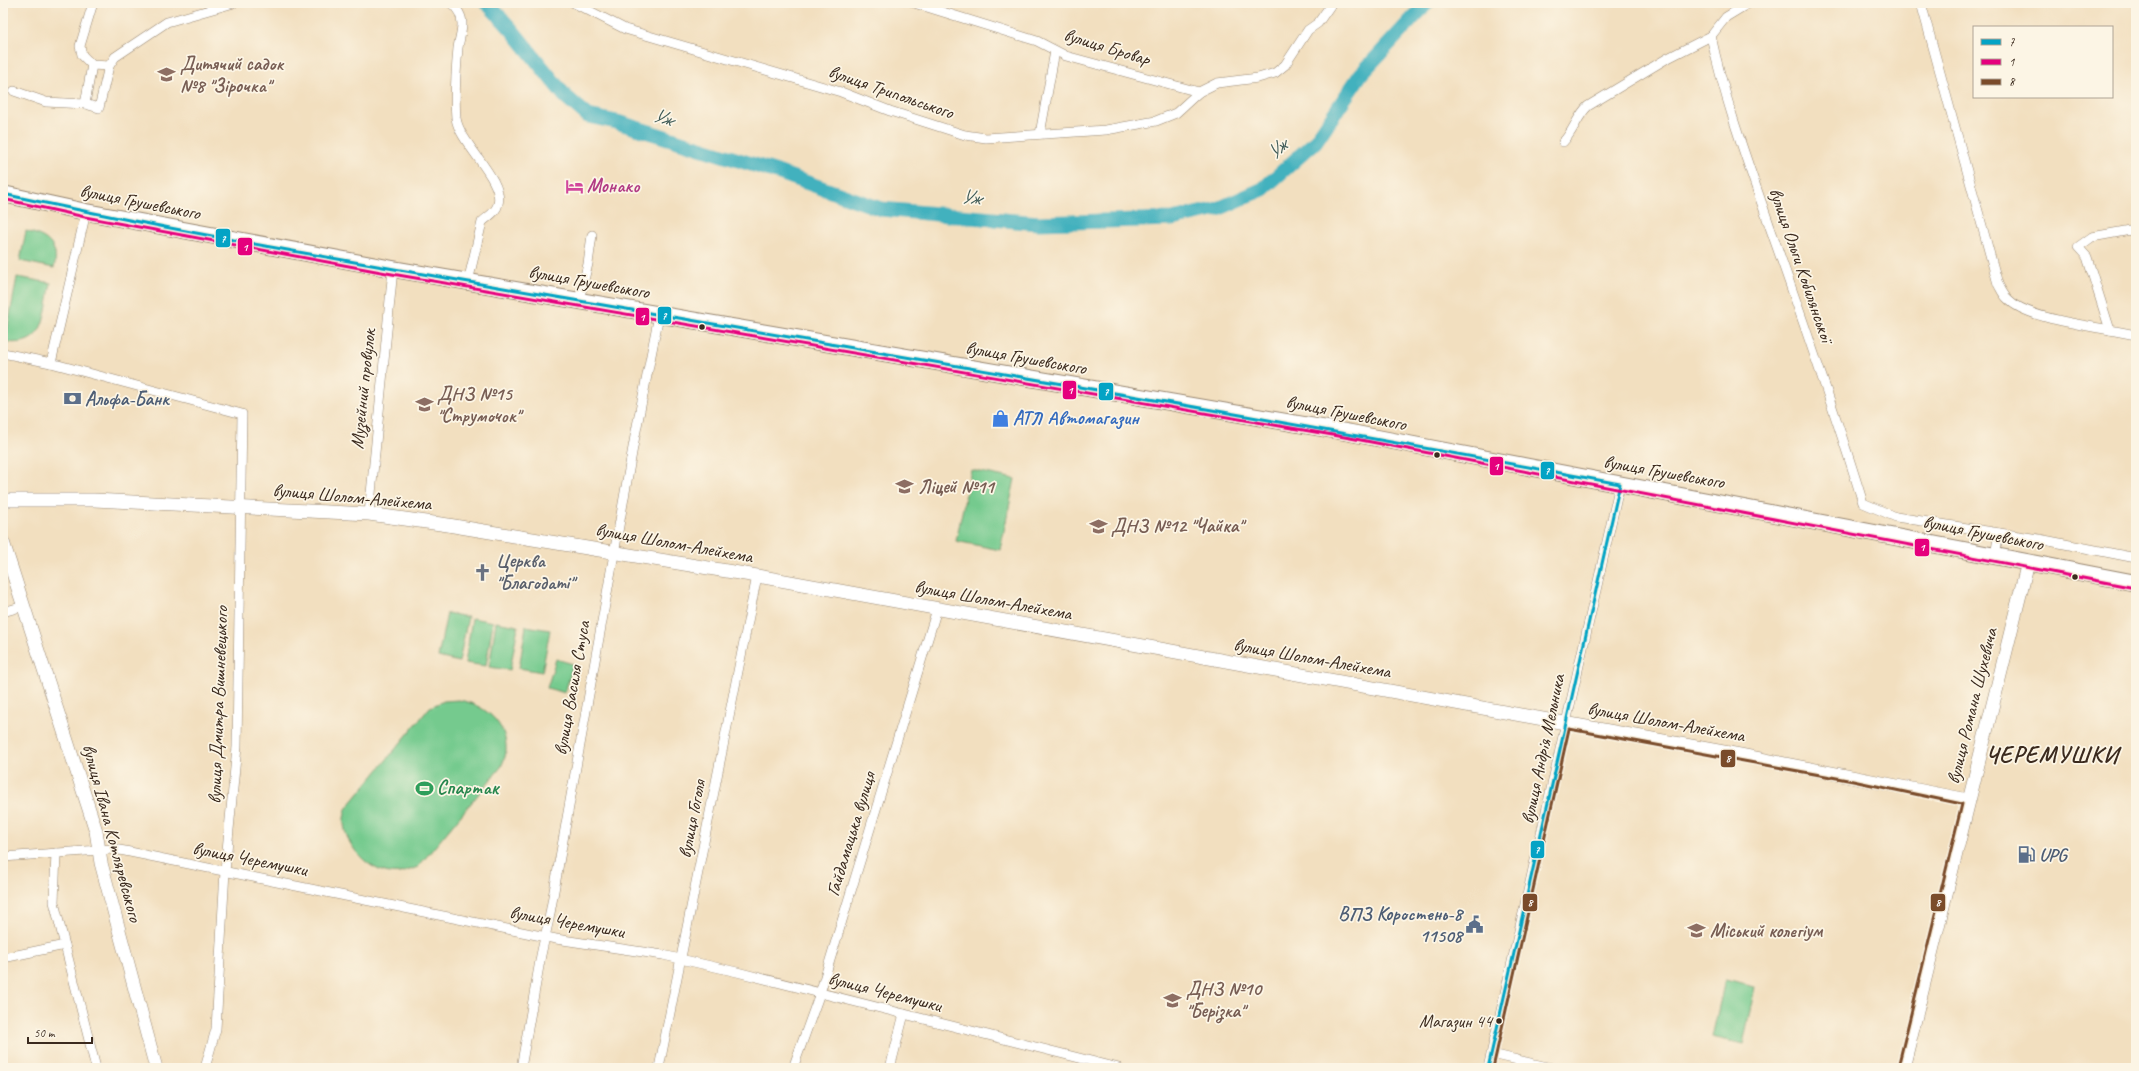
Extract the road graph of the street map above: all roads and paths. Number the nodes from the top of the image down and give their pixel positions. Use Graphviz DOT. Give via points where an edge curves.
graph roads {
  1 [pos="93,3"];
  2 [pos="234,3"];
  3 [pos="451,3"];
  4 [pos="574,3"];
  5 [pos="914,3"];
  6 [pos="1332,3"];
  7 [pos="1749,3"];
  8 [pos="1920,3"];
  9 [pos="1711,36"];
  10 [pos="1055,51"];
  11 [pos="92,65"];
  12 [pos="109,66"];
  13 [pos="14,92"];
  14 [pos="1199,92"];
  15 [pos="85,104"];
  16 [pos="1040,134"];
  17 [pos="1563,142"];
  18 [pos="3,194"];
  19 [pos="86,212"];
  20 [pos="2136,229"];
  21 [pos="592,235"];
  22 [pos="394,269"];
  23 [pos="468,282"];
  24 [pos="579,300"];
  25 [pos="659,314"];
  26 [pos="2110,330"];
  27 [pos="2136,335"];
  28 [pos="3,353"];
  29 [pos="51,363"];
  30 [pos="1620,484"];
  31 [pos="3,500"];
  32 [pos="241,508"];
  33 [pos="369,514"];
  34 [pos="2000,533"];
  35 [pos="3,542"];
  36 [pos="614,552"];
  37 [pos="1995,555"];
  38 [pos="2136,558"];
  39 [pos="2028,562"];
  40 [pos="757,576"];
  41 [pos="2136,583"];
  42 [pos="24,606"];
  43 [pos="937,609"];
  44 [pos="3,612"];
  45 [pos="1565,723"];
  46 [pos="1968,800"];
  47 [pos="99,850"];
  48 [pos="56,853"];
  49 [pos="3,857"];
  50 [pos="225,871"];
  51 [pos="545,936"];
  52 [pos="65,945"];
  53 [pos="3,958"];
  54 [pos="681,960"];
  55 [pos="820,993"];
  56 [pos="904,1014"];
  57 [pos="1492,1054"];
  58 [pos="96,1068"];
  59 [pos="156,1068"];
  60 [pos="205,1068"];
  61 [pos="521,1068"];
  62 [pos="659,1068"];
  63 [pos="793,1068"];
  64 [pos="890,1068"];
  65 [pos="1119,1068"];
  66 [pos="1488,1068"];
  67 [pos="1552,1068"];
  68 [pos="1903,1068"];
  1 -- 11 [label="street" via="80,46 82,55"];
  2 -- 12 [label="street" via="167,22 115,57"];
  3 -- 23 [label="street" via="459,12 462,23 458,46 456,119 465,138 495,184 499,200 497,208 482,222"];
  4 -- 16 [label="street, вулиця Трипольського" via="625,29 841,92 965,135 986,138"];
  5 -- 10 [label="street, вулиця Бровар" via="1037,41"];
  6 -- 14 [label="street, вулиця Трипольського" via="1318,24 1308,30 1285,65 1275,73 1258,78 1217,83"];
  7 -- 9 [label="street" via="1726,16"];
  8 -- 26 [label="street" via="2002,293 2016,306 2032,313"];
  9 -- 17 [label="street" via="1666,59 1588,106"];
  9 -- 34 [label="street, вулиця Ольги Кобилянської" via="1719,71 1749,165 1862,503 1896,517"];
  10 -- 14 [label="street, вулиця Бровар"];
  10 -- 16 [label="street"];
  11 -- 12 [label="street"];
  11 -- 15 [label="street"];
  12 -- 15 [label="street" via="100,108"];
  13 -- 15 [label="street" via="46,102"];
  14 -- 16 [label="street, вулиця Трипольського" via="1176,113 1156,122 1106,130"];
  18 -- 19 [label="highway, вулиця Грушевського"];
  19 -- 22 [label="highway, вулиця Грушевського"];
  19 -- 29 [label="street"];
  20 -- 26 [label="street" via="2092,237 2078,247 2087,258"];
  21 -- 24 [label="street"];
  22 -- 23 [label="highway, вулиця Грушевського"];
  22 -- 33 [label="street, Музейний провулок"];
  23 -- 24 [label="highway, вулиця Грушевського"];
  24 -- 25 [label="highway, вулиця Грушевського"];
  25 -- 30 [label="highway, вулиця Грушевського" via="1351,434"];
  25 -- 36 [label="street, вулиця Василя Стуса"];
  26 -- 27 [label="street"];
  28 -- 29 [label="street"];
  29 -- 32 [label="street, вулиця Дмитра Вишневецького" via="242,414"];
  30 -- 37 [label="highway, вулиця Грушевського"];
  30 -- 45 [label="street, вулиця Андрія Мельника"];
  31 -- 32 [label="street, вулиця Шолом-Алейхема" via="94,500"];
  32 -- 33 [label="street, вулиця Шолом-Алейхема"];
  32 -- 50 [label="street, вулиця Дмитра Вишневецького" via="238,747"];
  33 -- 36 [label="street, вулиця Шолом-Алейхема"];
  34 -- 37 [label="street"];
  34 -- 38 [label="street"];
  35 -- 42 [label="street, вулиця Івана Котляревського"];
  36 -- 40 [label="street, вулиця Шолом-Алейхема"];
  36 -- 51 [label="street, вулиця Василя Стуса"];
  37 -- 39 [label="highway, вулиця Грушевського"];
  39 -- 41 [label="highway, вулиця Грушевського"];
  39 -- 46 [label="street, вулиця Романа Шухевича"];
  40 -- 43 [label="street, вулиця Шолом-Алейхема"];
  40 -- 54 [label="street, вулиця Гоголя"];
  42 -- 44 [label="street"];
  42 -- 47 [label="street, вулиця Івана Котляревського" via="96,830"];
  43 -- 45 [label="street, вулиця Шолом-Алейхема"];
  43 -- 55 [label="street, Гайдамацька вулиця"];
  45 -- 46 [label="street, вулиця Шолом-Алейхема" via="1854,776"];
  45 -- 57 [label="street, вулиця Андрія Мельника"];
  46 -- 68 [label="street, вулиця Романа Шухевича"];
  47 -- 48 [label="street, вулиця Черемушки"];
  47 -- 50 [label="street, вулиця Черемушки" via="113,849"];
  47 -- 59 [label="street, вулиця Івана Котляревського"];
  48 -- 49 [label="street, вулиця Черемушки"];
  48 -- 52 [label="street" via="54,902"];
  50 -- 51 [label="street, вулиця Черемушки"];
  50 -- 60 [label="street, вулиця Дмитра Вишневецького" via="216,1029"];
  51 -- 54 [label="street, вулиця Черемушки"];
  51 -- 61 [label="street, вулиця Василя Стуса"];
  52 -- 53 [label="street"];
  52 -- 58 [label="street"];
  54 -- 55 [label="street, вулиця Черемушки"];
  54 -- 62 [label="street, вулиця Гоголя"];
  55 -- 56 [label="street, вулиця Черемушки"];
  55 -- 63 [label="street, Гайдамацька вулиця"];
  56 -- 64 [label="street"];
  56 -- 65 [label="street, вулиця Черемушки"];
  57 -- 66 [label="street, вулиця Андрія Мельника"];
  57 -- 67 [label="street"];
}
